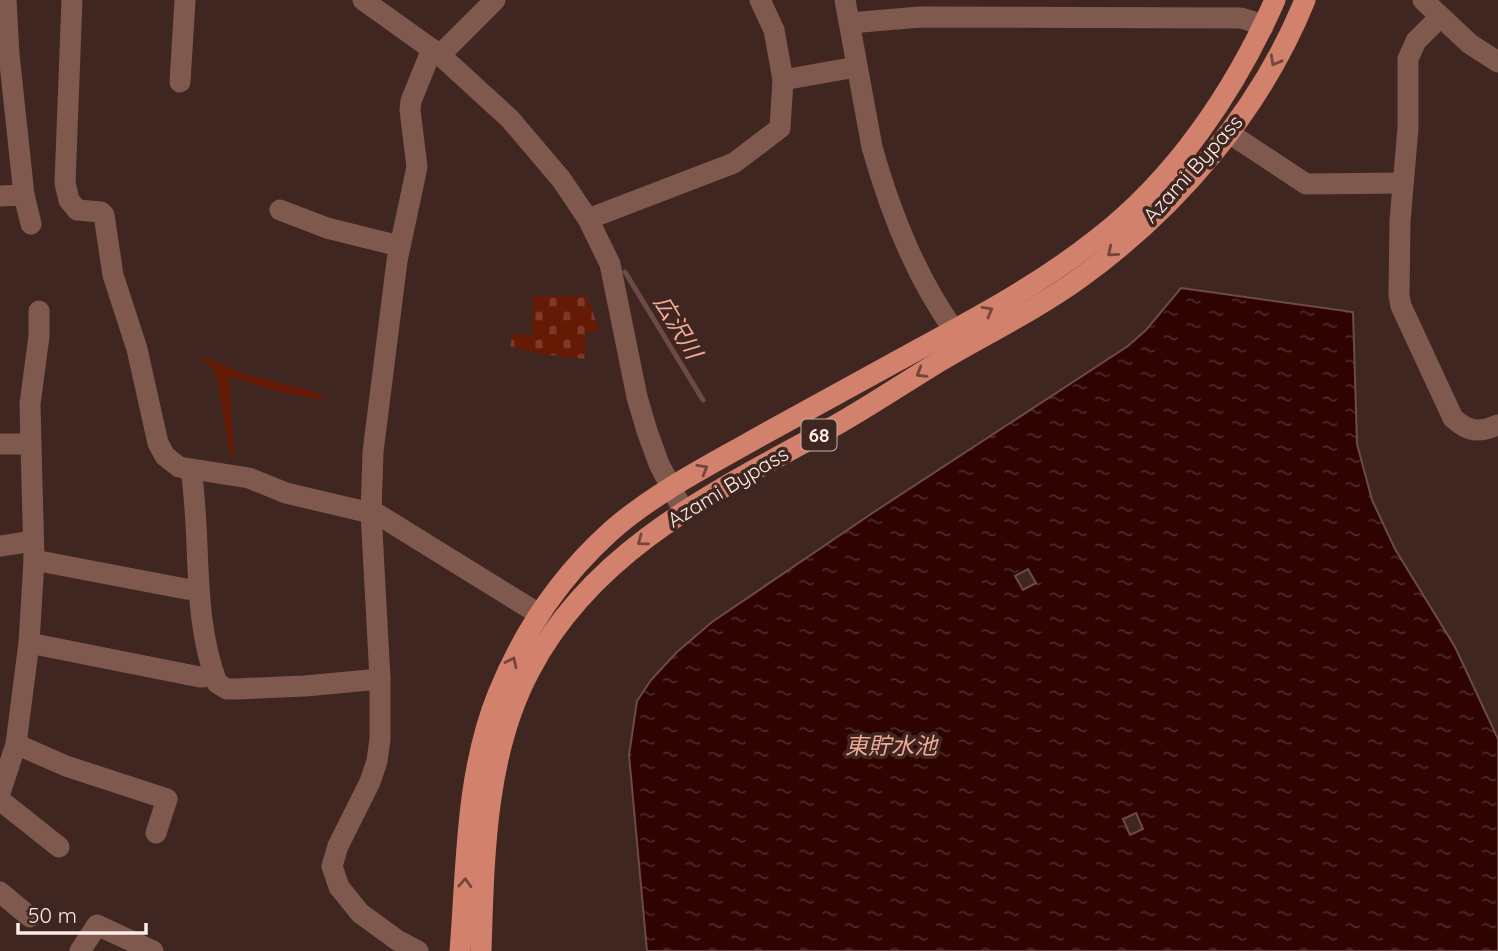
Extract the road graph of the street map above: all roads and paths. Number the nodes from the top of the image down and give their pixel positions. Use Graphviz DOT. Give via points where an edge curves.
graph roads {
  1 [pos="6,0"];
  2 [pos="72,0"];
  3 [pos="185,0"];
  4 [pos="363,0"];
  5 [pos="495,0"];
  6 [pos="760,0"];
  7 [pos="845,0"];
  8 [pos="1275,0"];
  9 [pos="1305,0"];
  10 [pos="1423,0"];
  11 [pos="393,10"];
  12 [pos="1440,17"];
  13 [pos="850,23"];
  14 [pos="1263,27"];
  15 [pos="436,52"];
  16 [pos="1498,62"];
  17 [pos="856,67"];
  18 [pos="783,80"];
  19 [pos="180,82"];
  20 [pos="1229,133"];
  21 [pos="1403,183"];
  22 [pos="24,195"];
  23 [pos="0,196"];
  24 [pos="280,210"];
  25 [pos="588,219"];
  26 [pos="31,224"];
  27 [pos="399,246"];
  28 [pos="39,311"];
  29 [pos="954,330"];
  30 [pos="1498,425"];
  31 [pos="0,444"];
  32 [pos="30,444"];
  33 [pos="191,470"];
  34 [pos="671,488"];
  35 [pos="371,512"];
  36 [pos="684,512"];
  37 [pos="0,546"];
  38 [pos="34,551"];
  39 [pos="198,589"];
  40 [pos="539,614"];
  41 [pos="29,643"];
  42 [pos="214,676"];
  43 [pos="380,679"];
  44 [pos="9,750"];
  45 [pos="0,793"];
  46 [pos="0,800"];
  47 [pos="156,833"];
  48 [pos="59,847"];
  49 [pos="0,892"];
  50 [pos="30,917"];
  51 [pos="80,951"];
  52 [pos="153,951"];
  53 [pos="418,951"];
  54 [pos="460,951"];
  55 [pos="481,951"];
  1 -- 22 [label="street"];
  2 -- 33 [label="street" via="65,157 69,200 78,209 104,215 113,275 138,349 158,443 170,461"];
  3 -- 19 [label="street"];
  4 -- 11 [label="street"];
  5 -- 15 [label="street"];
  6 -- 18 [label="street" via="774,30"];
  7 -- 13 [label="street"];
  8 -- 14 [label="main road, Azami Bypass / 68"];
  9 -- 20 [label="main road, Azami Bypass / 68, one-way" via="1256,96"];
  10 -- 12 [label="street"];
  11 -- 15 [label="street"];
  12 -- 16 [label="street"];
  12 -- 21 [label="street" via="1416,41 1408,59"];
  13 -- 14 [label="street" via="920,17 1241,18"];
  13 -- 17 [label="street"];
  29 -- 14 [label="main road, Azami Bypass / 68, one-way" via="1051,272 1140,201 1196,136"];
  15 -- 25 [label="street" via="510,118"];
  15 -- 27 [label="street" via="411,101 417,167"];
  17 -- 18 [label="street"];
  17 -- 29 [label="street" via="883,182 921,278"];
  18 -- 25 [label="street" via="780,128 734,163"];
  20 -- 21 [label="street" via="1306,184"];
  20 -- 36 [label="main road, Azami Bypass / 68, one-way" via="1163,207 1080,277 850,418"];
  21 -- 30 [label="street" via="1401,306 1453,418 1469,430"];
  22 -- 23 [label="street"];
  22 -- 26 [label="street"];
  24 -- 27 [label="street" via="327,228"];
  25 -- 34 [label="street" via="610,264 637,397"];
  27 -- 35 [label="street" via="375,435"];
  28 -- 32 [label="street"];
  34 -- 29 [label="main road, Azami Bypass / 68, one-way"];
  31 -- 32 [label="street"];
  32 -- 38 [label="street"];
  33 -- 35 [label="street" via="249,478 286,493"];
  33 -- 39 [label="street"];
  34 -- 36 [label="street"];
  34 -- 40 [label="main road, Azami Bypass / 68" via="612,530"];
  35 -- 40 [label="street"];
  35 -- 43 [label="street"];
  36 -- 55 [label="main road, Azami Bypass / 68, one-way" via="598,578 558,625 528,673 498,762 491,803"];
  37 -- 38 [label="street"];
  38 -- 39 [label="street"];
  38 -- 41 [label="street"];
  39 -- 42 [label="street"];
  54 -- 40 [label="main road, Azami Bypass / 68, one-way" via="472,793 482,743 508,672"];
  41 -- 42 [label="street"];
  41 -- 44 [label="street"];
  42 -- 43 [label="street" via="227,689"];
  43 -- 53 [label="street" via="377,761 332,866 339,887 360,913"];
  44 -- 45 [label="street"];
  44 -- 47 [label="street" via="167,799"];
  46 -- 48 [label="street"];
  49 -- 50 [label="street"];
  51 -- 52 [label="street" via="97,925"];
}
